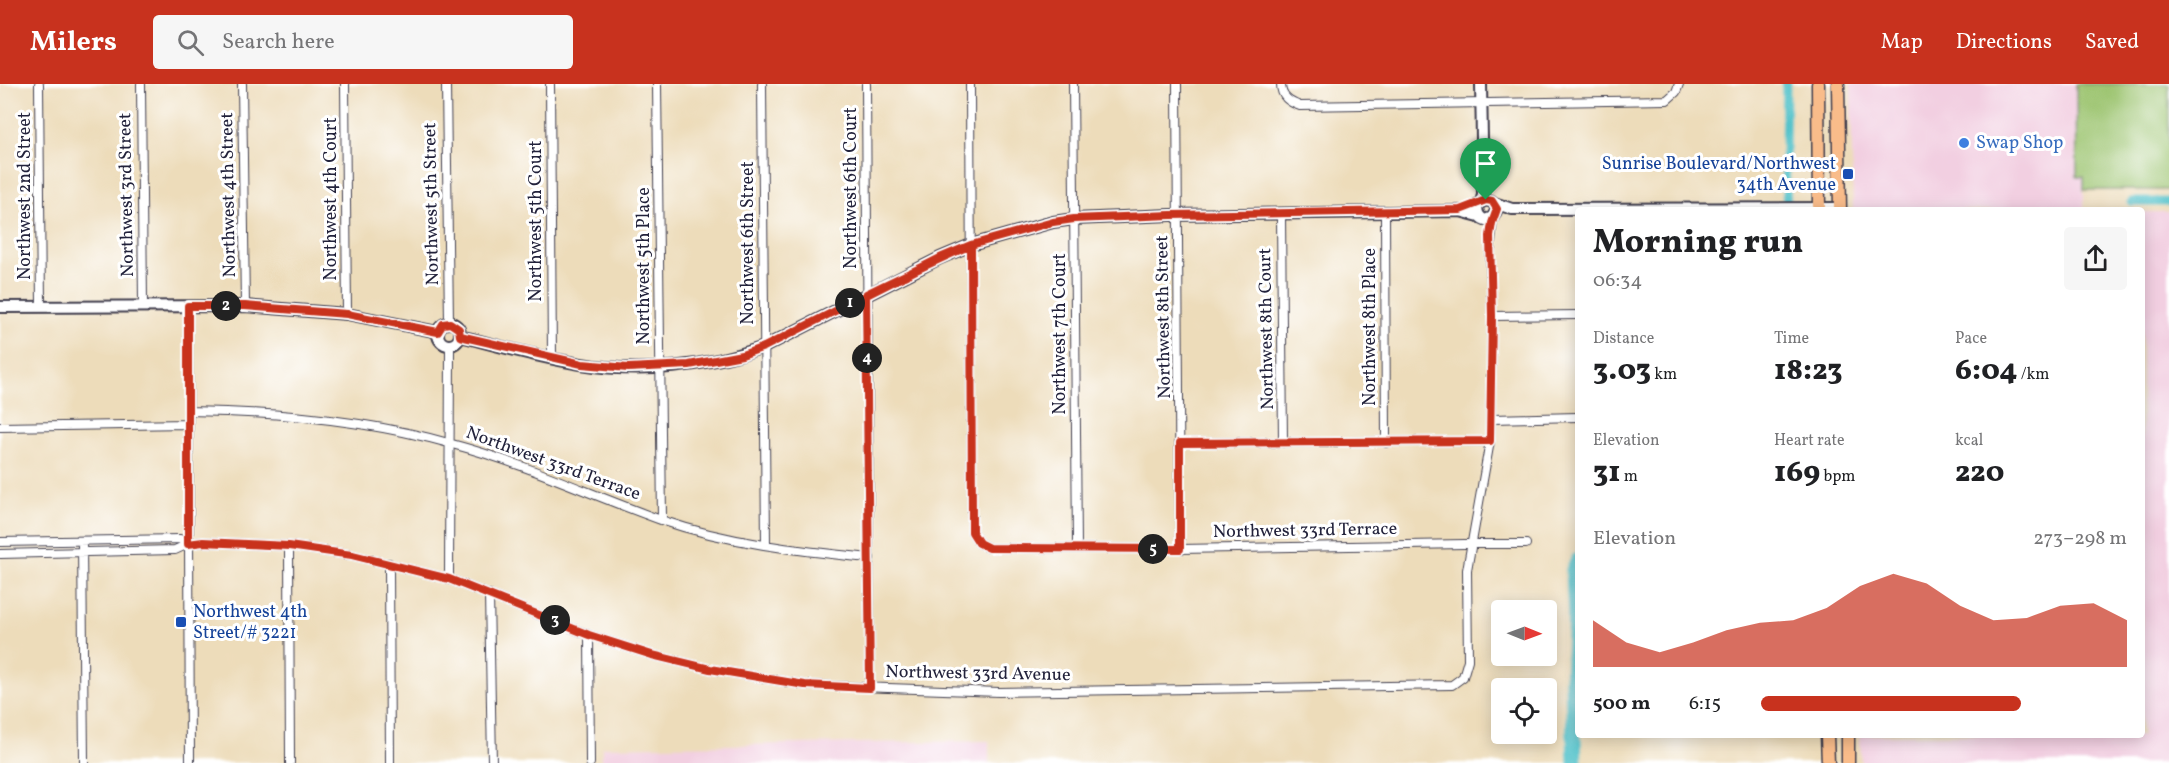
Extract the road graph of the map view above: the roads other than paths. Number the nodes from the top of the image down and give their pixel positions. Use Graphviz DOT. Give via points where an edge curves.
graph roads {
  1 [pos="39,84"];
  2 [pos="141,84"];
  3 [pos="242,84"];
  4 [pos="345,84"];
  5 [pos="446,84"];
  6 [pos="550,84"];
  7 [pos="657,84"];
  8 [pos="762,84"];
  9 [pos="866,84"];
  10 [pos="970,84"];
  11 [pos="1073,84"];
  12 [pos="1177,84"];
  13 [pos="1281,84"];
  14 [pos="1482,84"];
  15 [pos="1818,84"];
  16 [pos="1838,84"];
  17 [pos="1677,88"];
  18 [pos="1482,104"];
  19 [pos="1820,207"];
  20 [pos="1840,207"];
  21 [pos="1575,209"];
  22 [pos="1487,210"];
  23 [pos="1385,212"];
  24 [pos="1281,214"];
  25 [pos="1178,215"];
  26 [pos="1074,219"];
  27 [pos="971,245"];
  28 [pos="866,294"];
  29 [pos="143,306"];
  30 [pos="188,306"];
  31 [pos="245,306"];
  32 [pos="0,307"];
  33 [pos="40,307"];
  34 [pos="347,314"];
  35 [pos="1575,315"];
  36 [pos="1492,316"];
  37 [pos="449,323"];
  38 [pos="438,332"];
  39 [pos="460,336"];
  40 [pos="450,345"];
  41 [pos="764,347"];
  42 [pos="552,358"];
  43 [pos="660,368"];
  44 [pos="188,411"];
  45 [pos="1575,417"];
  46 [pos="1492,419"];
  47 [pos="188,424"];
  48 [pos="0,427"];
  49 [pos="1490,441"];
  50 [pos="450,443"];
  51 [pos="1180,443"];
  52 [pos="1283,443"];
  53 [pos="1386,443"];
  54 [pos="662,520"];
  55 [pos="0,542"];
  56 [pos="82,542"];
  57 [pos="188,544"];
  58 [pos="1471,544"];
  59 [pos="1526,544"];
  60 [pos="766,545"];
  61 [pos="289,546"];
  62 [pos="1077,548"];
  63 [pos="1180,549"];
  64 [pos="82,553"];
  65 [pos="0,554"];
  66 [pos="870,558"];
  67 [pos="389,563"];
  68 [pos="449,579"];
  69 [pos="489,594"];
  70 [pos="589,635"];
  71 [pos="870,688"];
  72 [pos="1827,738"];
  73 [pos="1848,738"];
  74 [pos="84,763"];
  75 [pos="190,763"];
  76 [pos="290,763"];
  77 [pos="390,763"];
  78 [pos="492,763"];
  79 [pos="590,763"];
  80 [pos="1828,763"];
  81 [pos="1848,763"];
  1 -- 33 [label="street, Northwest 2nd Street"];
  2 -- 29 [label="street, Northwest 3rd Street"];
  3 -- 31 [label="street, Northwest 4th Street"];
  4 -- 34 [label="street, Northwest 4th Court"];
  5 -- 37 [label="street, Northwest 5th Street"];
  6 -- 42 [label="street, Northwest 5th Court"];
  7 -- 43 [label="street, Northwest 5th Place"];
  8 -- 41 [label="street, Northwest 6th Street"];
  9 -- 28 [label="street, Northwest 6th Court"];
  10 -- 27 [label="street"];
  11 -- 26 [label="street, Northwest 7th Court"];
  12 -- 25 [label="street, Northwest 8th Street"];
  13 -- 18 [label="street" via="1288,102 1300,106"];
  14 -- 18 [label="street"];
  15 -- 19 [label="main road"];
  16 -- 20 [label="main road"];
  17 -- 18 [label="street" via="1667,100"];
  18 -- 22 [label="street" via="1482,174"];
  21 -- 22 [label="street"];
  22 -- 23 [label="street"];
  22 -- 36 [label="street"];
  23 -- 24 [label="street"];
  23 -- 53 [label="street, Northwest 8th Place"];
  24 -- 25 [label="street"];
  24 -- 52 [label="street, Northwest 8th Court"];
  25 -- 26 [label="street"];
  25 -- 51 [label="street, Northwest 8th Street"];
  26 -- 27 [label="street"];
  26 -- 62 [label="street, Northwest 7th Court"];
  27 -- 28 [label="street"];
  27 -- 62 [label="street, Northwest 33rd Terrace" via="972,532 979,543 989,548"];
  28 -- 41 [label="street"];
  28 -- 66 [label="street, Northwest 6th Court"];
  29 -- 30 [label="street"];
  29 -- 33 [label="street"];
  30 -- 31 [label="street"];
  30 -- 44 [label="street"];
  31 -- 34 [label="street"];
  32 -- 33 [label="street"];
  34 -- 38 [label="street"];
  35 -- 36 [label="street"];
  36 -- 46 [label="street"];
  37 -- 38 [label="street" via="440,326"];
  37 -- 39 [label="street" via="457,326"];
  38 -- 40 [label="street" via="441,343"];
  39 -- 40 [label="street"];
  39 -- 42 [label="street"];
  40 -- 50 [label="street"];
  41 -- 43 [label="street" via="711,362"];
  41 -- 60 [label="street, Northwest 6th Street"];
  42 -- 43 [label="street" via="605,367"];
  43 -- 54 [label="street, Northwest 5th Place"];
  44 -- 47 [label="street"];
  44 -- 50 [label="street, Northwest 33rd Terrace" via="288,414"];
  45 -- 46 [label="street"];
  46 -- 49 [label="street"];
  47 -- 48 [label="street"];
  47 -- 57 [label="street"];
  49 -- 53 [label="street"];
  49 -- 58 [label="street"];
  50 -- 54 [label="street, Northwest 33rd Terrace" via="501,458"];
  50 -- 68 [label="street"];
  51 -- 52 [label="street"];
  51 -- 63 [label="street, Northwest 8th Street"];
  52 -- 53 [label="street"];
  54 -- 60 [label="street, Northwest 33rd Terrace"];
  55 -- 56 [label="street, Northwest 33rd Avenue"];
  56 -- 57 [label="street, Northwest 33rd Avenue" via="180,539"];
  56 -- 64 [label="street"];
  57 -- 61 [label="street, Northwest 33rd Avenue"];
  57 -- 64 [label="street, Northwest 33rd Avenue" via="175,550"];
  57 -- 75 [label="street"];
  58 -- 59 [label="street, Northwest 33rd Terrace"];
  58 -- 63 [label="street, Northwest 33rd Terrace"];
  58 -- 71 [label="street, Northwest 33rd Avenue" via="1467,570 1468,660 1464,677 1452,685 999,692"];
  60 -- 66 [label="street, Northwest 33rd Terrace"];
  61 -- 67 [label="street, Northwest 33rd Avenue"];
  61 -- 76 [label="street"];
  62 -- 63 [label="street, Northwest 33rd Terrace"];
  64 -- 65 [label="street, Northwest 33rd Avenue"];
  64 -- 74 [label="street"];
  66 -- 71 [label="street, Northwest 6th Court"];
  67 -- 68 [label="street, Northwest 33rd Avenue"];
  67 -- 77 [label="street"];
  68 -- 69 [label="street, Northwest 33rd Avenue"];
  69 -- 70 [label="street, Northwest 33rd Avenue"];
  69 -- 78 [label="street"];
  70 -- 71 [label="street, Northwest 33rd Avenue" via="710,669 805,685"];
  70 -- 79 [label="street"];
  72 -- 80 [label="main road"];
  73 -- 81 [label="main road"];
}
